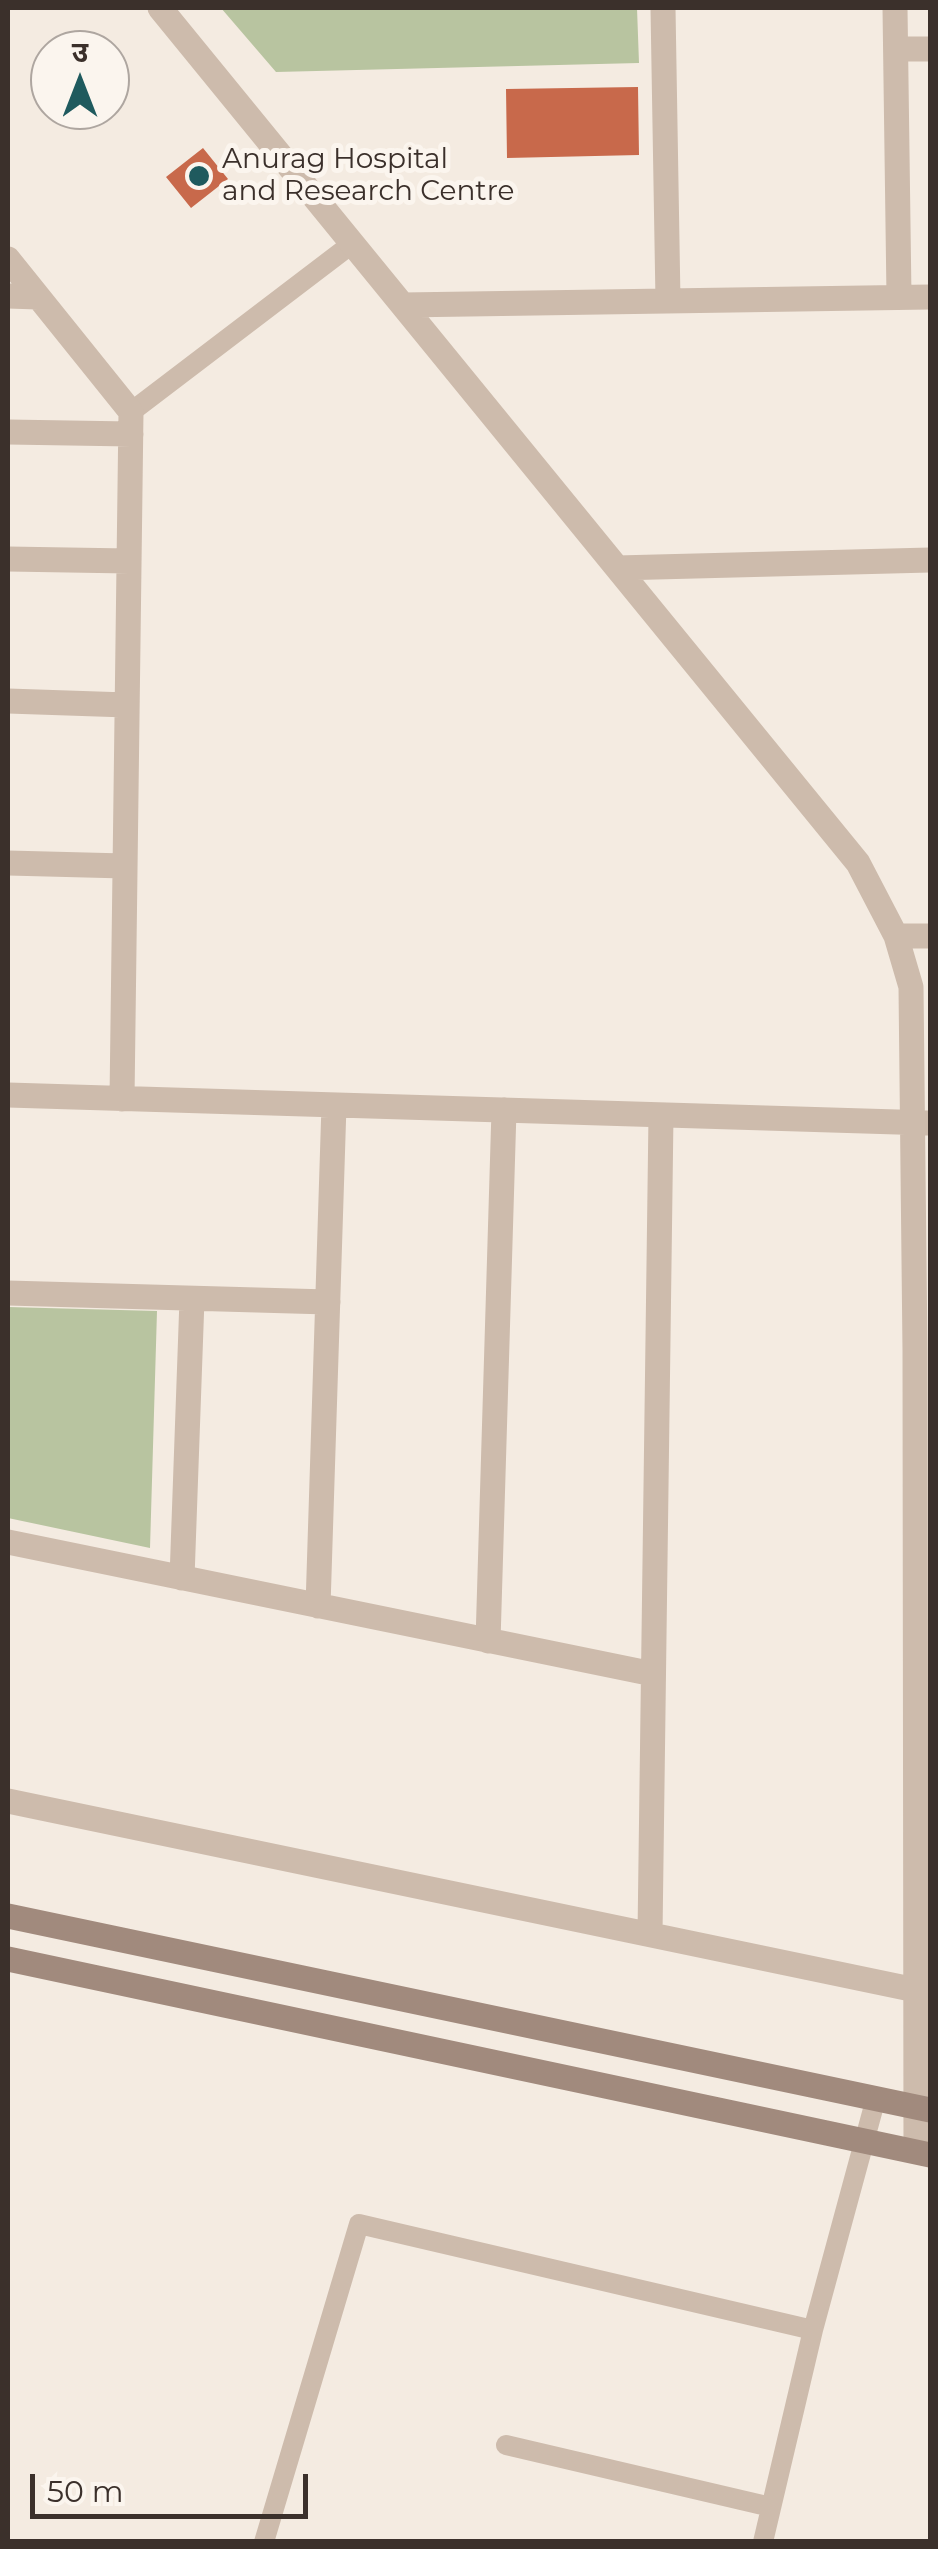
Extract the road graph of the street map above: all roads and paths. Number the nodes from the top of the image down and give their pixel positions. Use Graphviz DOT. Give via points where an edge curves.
graph roads {
  1 [pos="160,8"];
  2 [pos="663,8"];
  3 [pos="895,8"];
  4 [pos="896,49"];
  5 [pos="930,49"];
  6 [pos="352,244"];
  7 [pos="8,259"];
  8 [pos="8,296"];
  9 [pos="38,296"];
  10 [pos="900,297"];
  11 [pos="930,297"];
  12 [pos="668,301"];
  13 [pos="402,304"];
  14 [pos="131,423"];
  15 [pos="8,432"];
  16 [pos="8,560"];
  17 [pos="930,560"];
  18 [pos="129,562"];
  19 [pos="617,568"];
  20 [pos="8,701"];
  21 [pos="127,705"];
  22 [pos="8,863"];
  23 [pos="125,866"];
  24 [pos="896,936"];
  25 [pos="930,936"];
  26 [pos="8,1095"];
  27 [pos="122,1098"];
  28 [pos="334,1105"];
  29 [pos="504,1110"];
  30 [pos="661,1115"];
  31 [pos="922,1123"];
  32 [pos="8,1293"];
  33 [pos="192,1299"];
  34 [pos="328,1302"];
  35 [pos="8,1542"];
  36 [pos="182,1578"];
  37 [pos="318,1606"];
  38 [pos="488,1641"];
  39 [pos="653,1674"];
  40 [pos="922,1736"];
  41 [pos="8,1800"];
  42 [pos="8,1916"];
  43 [pos="650,1934"];
  44 [pos="8,1959"];
  45 [pos="923,1991"];
  46 [pos="876,2098"];
  47 [pos="923,2108"];
  48 [pos="865,2141"];
  49 [pos="923,2153"];
  50 [pos="813,2330"];
  51 [pos="506,2445"];
  52 [pos="771,2507"];
  53 [pos="264,2542"];
  54 [pos="763,2542"];
  1 -- 6 [label="street"];
  2 -- 12 [label="street"];
  3 -- 4 [label="street"];
  4 -- 5 [label="street"];
  4 -- 10 [label="street"];
  6 -- 13 [label="street"];
  6 -- 14 [label="lane"];
  7 -- 9 [label="street"];
  8 -- 9 [label="street"];
  9 -- 14 [label="street"];
  10 -- 11 [label="street"];
  10 -- 12 [label="street"];
  12 -- 13 [label="street"];
  13 -- 19 [label="street"];
  14 -- 15 [label="street"];
  14 -- 18 [label="street"];
  16 -- 18 [label="street"];
  17 -- 19 [label="street"];
  18 -- 21 [label="street"];
  19 -- 24 [label="street" via="858,863"];
  20 -- 21 [label="street"];
  21 -- 23 [label="street"];
  22 -- 23 [label="street"];
  23 -- 27 [label="street"];
  24 -- 25 [label="street"];
  24 -- 31 [label="street" via="911,987"];
  26 -- 27 [label="street"];
  27 -- 28 [label="street"];
  28 -- 29 [label="street"];
  28 -- 34 [label="street"];
  29 -- 30 [label="street"];
  29 -- 38 [label="street"];
  30 -- 31 [label="street"];
  30 -- 39 [label="street"];
  31 -- 40 [label="street"];
  32 -- 33 [label="street"];
  33 -- 34 [label="street"];
  33 -- 36 [label="street"];
  34 -- 37 [label="street"];
  35 -- 36 [label="street"];
  36 -- 37 [label="street"];
  37 -- 38 [label="street"];
  38 -- 39 [label="street"];
  39 -- 43 [label="street"];
  40 -- 45 [label="street"];
  41 -- 43 [label="street"];
  42 -- 46 [label="street"];
  43 -- 45 [label="street"];
  44 -- 48 [label="street"];
  45 -- 47 [label="street"];
  46 -- 47 [label="street"];
  46 -- 48 [label="lane"];
  47 -- 49 [label="street"];
  48 -- 49 [label="street"];
  48 -- 50 [label="lane"];
  50 -- 52 [label="lane"];
  50 -- 53 [label="lane" via="359,2224"];
  51 -- 52 [label="lane"];
  52 -- 54 [label="lane"];
}
